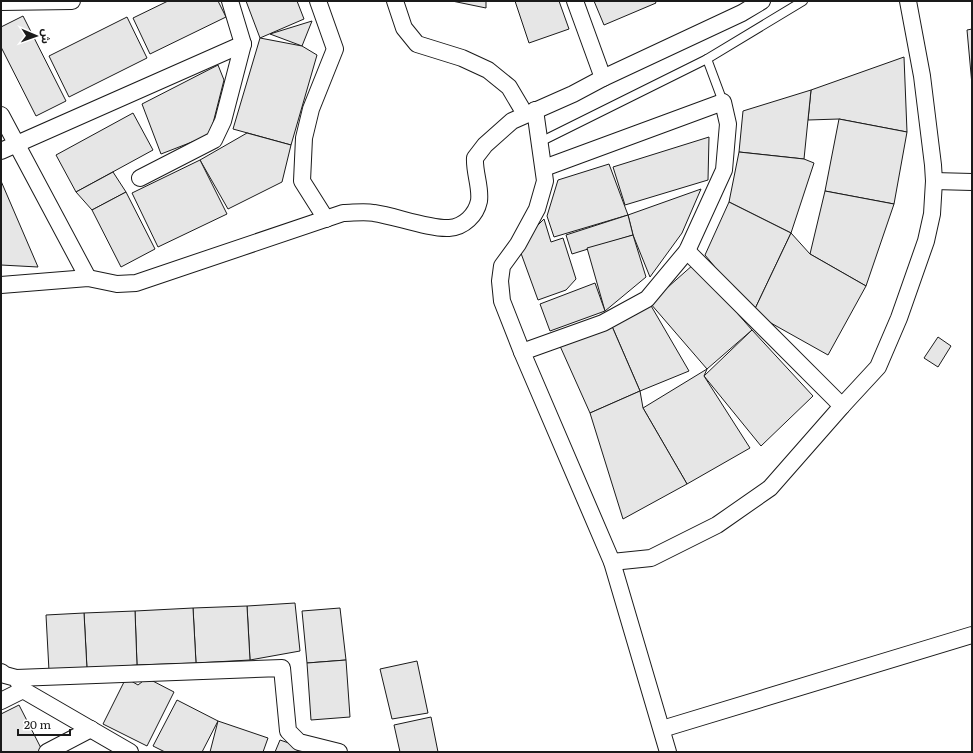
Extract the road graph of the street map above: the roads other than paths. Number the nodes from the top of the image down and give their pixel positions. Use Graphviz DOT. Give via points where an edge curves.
graph roads {
  1 [pos="72,1"];
  2 [pos="230,1"];
  3 [pos="318,1"];
  4 [pos="395,1"];
  5 [pos="575,1"];
  6 [pos="762,1"];
  7 [pos="803,1"];
  8 [pos="908,1"];
  9 [pos="1,2"];
  10 [pos="740,7"];
  11 [pos="244,44"];
  12 [pos="707,59"];
  13 [pos="603,78"];
  14 [pos="723,102"];
  15 [pos="530,112"];
  16 [pos="1,115"];
  17 [pos="540,142"];
  18 [pos="8,147"];
  19 [pos="544,168"];
  20 [pos="140,178"];
  21 [pos="934,181"];
  22 [pos="972,182"];
  23 [pos="326,219"];
  24 [pos="687,251"];
  25 [pos="88,278"];
  26 [pos="1,285"];
  27 [pos="522,352"];
  28 [pos="842,406"];
  29 [pos="612,562"];
  30 [pos="972,635"];
  31 [pos="1,672"];
  32 [pos="20,684"];
  33 [pos="1,702"];
  34 [pos="91,729"];
  35 [pos="662,729"];
  36 [pos="47,752"];
  37 [pos="130,752"];
  38 [pos="339,752"];
  39 [pos="668,752"];
  1 -- 9 [label="street"];
  2 -- 11 [label="street"];
  3 -- 23 [label="street" via="335,49 311,109 304,138 302,181"];
  4 -- 15 [label="street" via="404,28 417,44 462,58 488,70 509,87"];
  5 -- 13 [label="street"];
  6 -- 10 [label="street"];
  7 -- 12 [label="lane"];
  8 -- 21 [label="street" via="922,76"];
  10 -- 13 [label="street"];
  11 -- 18 [label="street"];
  11 -- 20 [label="street" via="223,121 214,140"];
  12 -- 14 [label="lane"];
  12 -- 17 [label="lane"];
  13 -- 15 [label="street"];
  14 -- 19 [label="street"];
  14 -- 24 [label="street" via="728,124 724,170"];
  15 -- 17 [label="street"];
  15 -- 23 [label="street" via="503,127 475,158 479,200 475,212 466,222 449,228 372,212 343,213"];
  16 -- 18 [label="street"];
  17 -- 19 [label="street"];
  18 -- 25 [label="street"];
  19 -- 27 [label="street" via="545,181 537,209 518,244 502,266 500,281 502,301"];
  21 -- 22 [label="street"];
  21 -- 28 [label="street" via="932,214 926,241 899,318 878,367"];
  23 -- 25 [label="street" via="136,282 117,284"];
  24 -- 27 [label="street" via="647,299 602,323"];
  24 -- 28 [label="street"];
  25 -- 26 [label="street"];
  27 -- 29 [label="street"];
  28 -- 29 [label="street" via="770,488 717,525 651,558"];
  29 -- 35 [label="street"];
  30 -- 35 [label="street"];
  31 -- 32 [label="street"];
  32 -- 33 [label="street"];
  32 -- 34 [label="street"];
  32 -- 38 [label="street" via="282,668 288,731 298,742"];
  34 -- 36 [label="street"];
  34 -- 37 [label="street"];
  35 -- 39 [label="street"];
}
